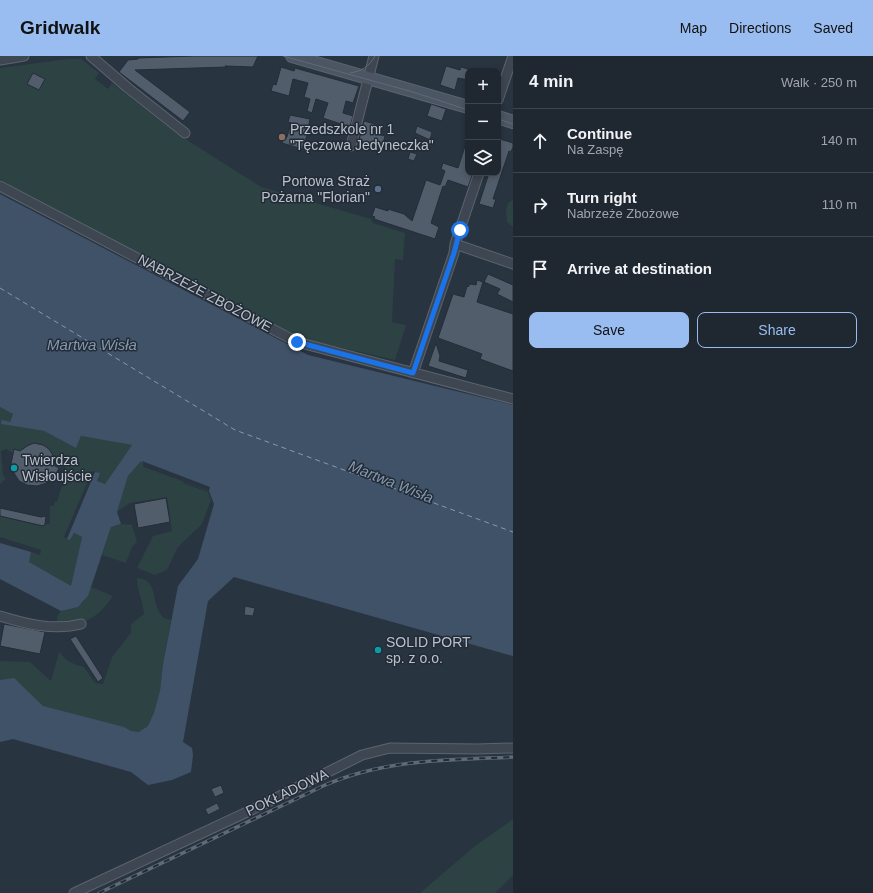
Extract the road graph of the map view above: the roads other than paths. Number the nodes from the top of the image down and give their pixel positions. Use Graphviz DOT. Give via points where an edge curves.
graph roads {
  1 [pos="24,56"];
  2 [pos="91,56"];
  3 [pos="292,56"];
  4 [pos="374,56"];
  5 [pos="513,56"];
  6 [pos="0,60"];
  7 [pos="370,78"];
  8 [pos="501,91"];
  9 [pos="465,106"];
  10 [pos="501,118"];
  11 [pos="513,122"];
  12 [pos="185,133"];
  13 [pos="352,146"];
  14 [pos="478,176"];
  15 [pos="0,186"];
  16 [pos="455,244"];
  17 [pos="513,264"];
  18 [pos="414,370"];
  19 [pos="513,399"];
  20 [pos="0,616"];
  21 [pos="81,624"];
  22 [pos="513,748"];
  23 [pos="74,893"];
  1 -- 6 [label="street"];
  2 -- 12 [label="street"];
  3 -- 7 [label="street"];
  4 -- 7 [label="street"];
  5 -- 8 [label="street"];
  7 -- 9 [label="street"];
  7 -- 13 [label="street"];
  10 -- 11 [label="street"];
  14 -- 16 [label="street"];
  15 -- 18 [label="street, NABRZEŻE ZBOŻOWE" via="297,342"];
  16 -- 17 [label="street"];
  16 -- 18 [label="street"];
  18 -- 19 [label="street, NABRZEŻE ZBOŻOWE"];
  20 -- 21 [label="street" via="54,628"];
  22 -- 23 [label="street, POKŁADOWA" via="390,748 362,755"];
}
